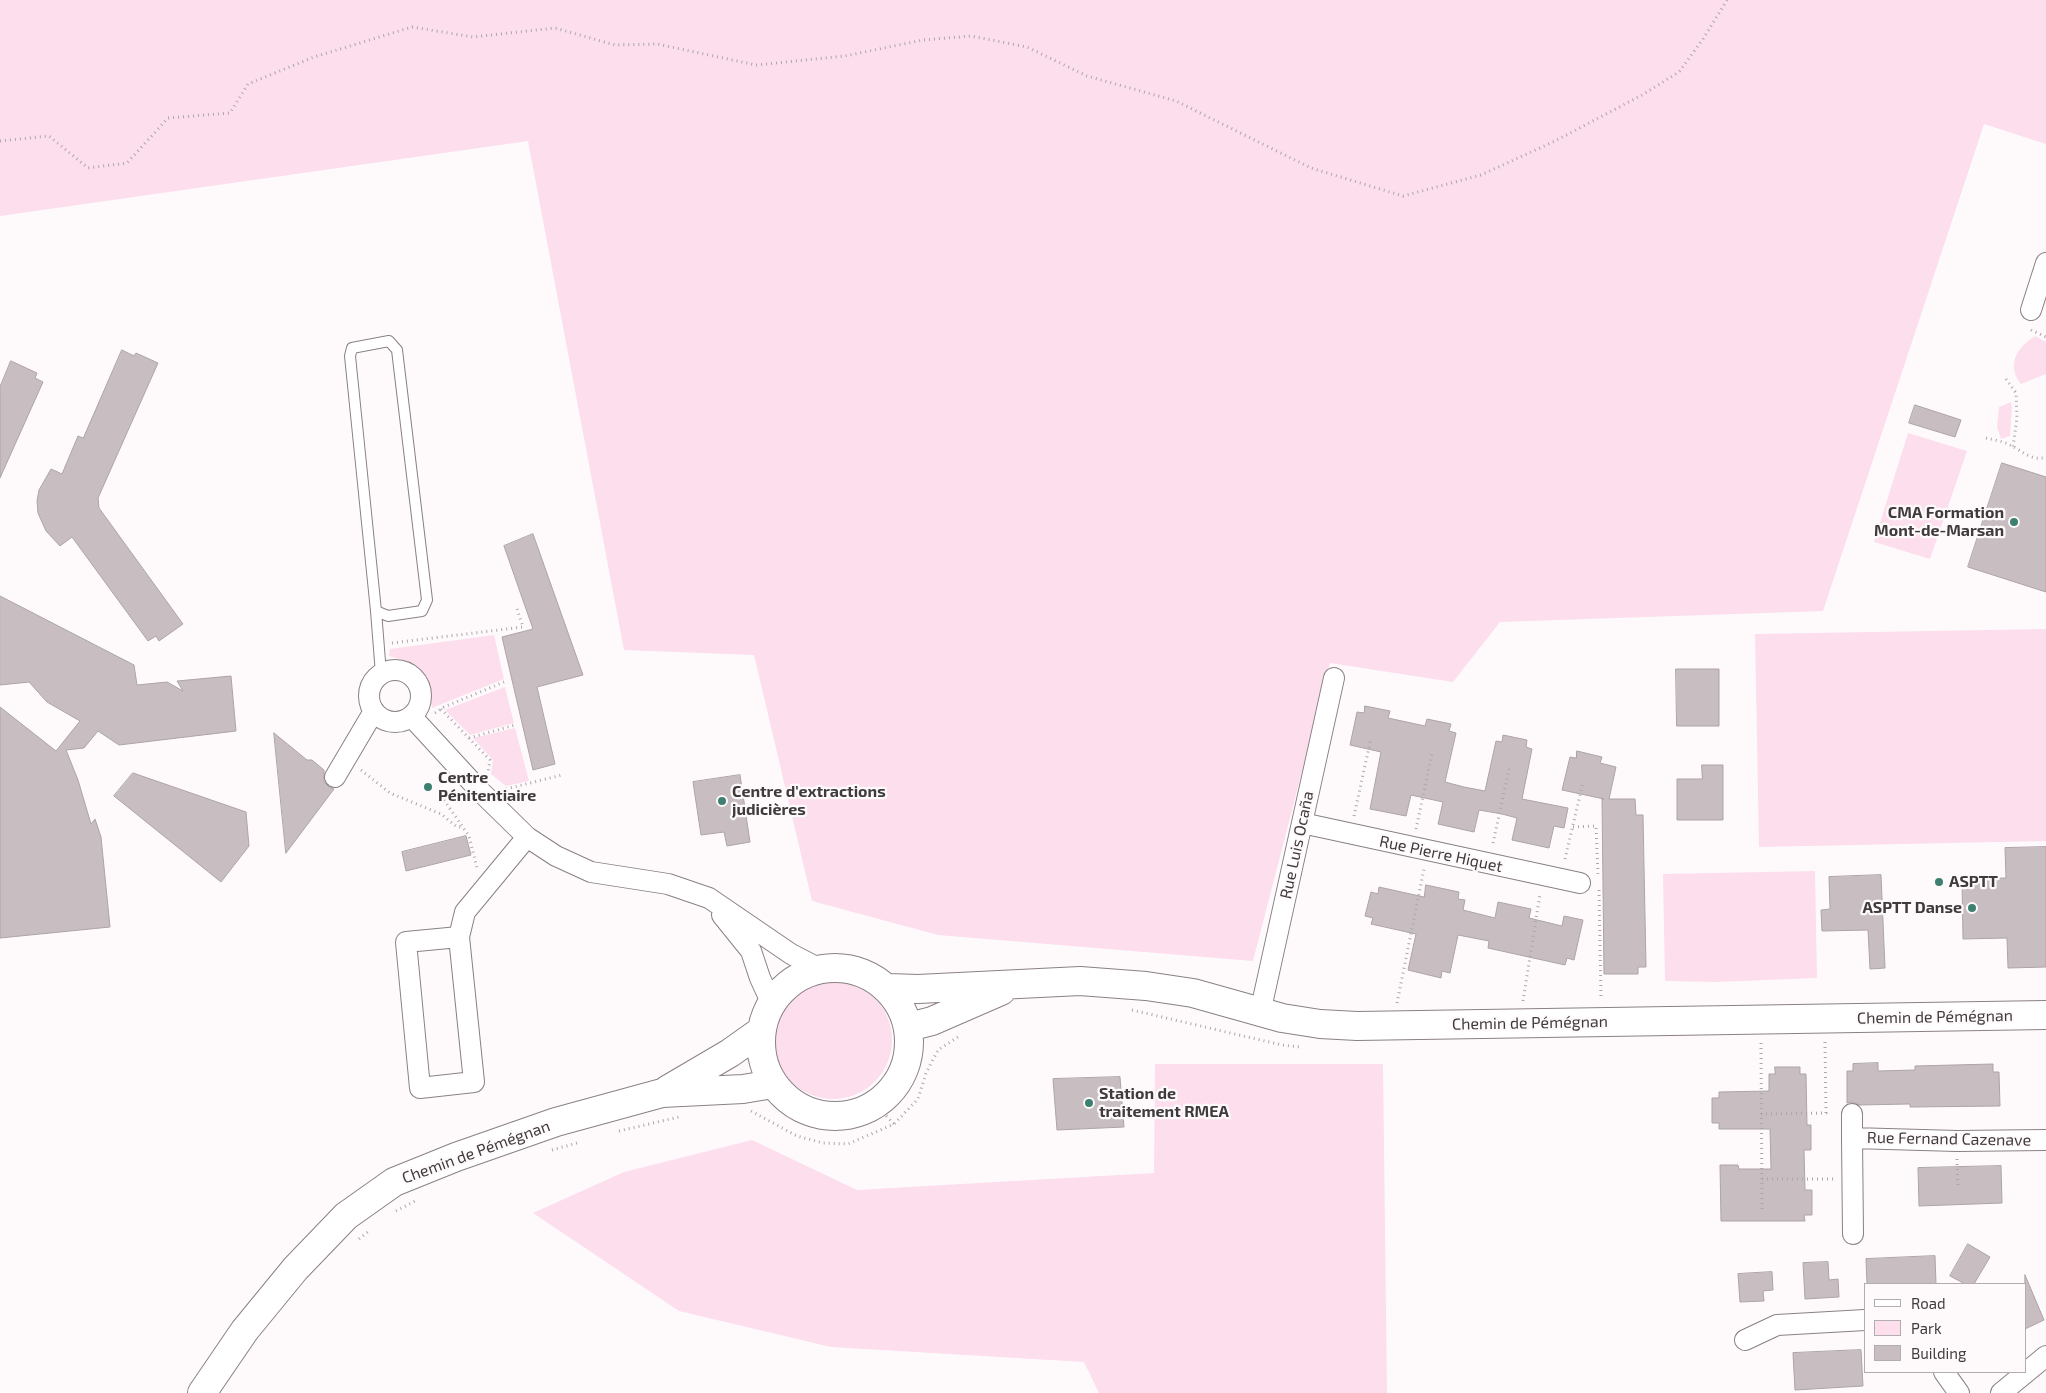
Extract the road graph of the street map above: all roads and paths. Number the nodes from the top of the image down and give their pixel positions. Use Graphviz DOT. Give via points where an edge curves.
graph roads {
  1 [pos="1727,0"];
  2 [pos="0,141"];
  3 [pos="2046,263"];
  4 [pos="2027,319"];
  5 [pos="2046,337"];
  6 [pos="2006,379"];
  7 [pos="1986,438"];
  8 [pos="2013,447"];
  9 [pos="2046,457"];
  10 [pos="516,606"];
  11 [pos="376,611"];
  12 [pos="379,644"];
  13 [pos="381,674"];
  14 [pos="1334,678"];
  15 [pos="504,682"];
  16 [pos="442,709"];
  17 [pos="374,711"];
  18 [pos="435,713"];
  19 [pos="412,716"];
  20 [pos="515,725"];
  21 [pos="469,738"];
  22 [pos="1371,738"];
  23 [pos="1432,754"];
  24 [pos="347,757"];
  25 [pos="1510,765"];
  26 [pos="488,775"];
  27 [pos="562,775"];
  28 [pos="335,777"];
  29 [pos="1584,782"];
  30 [pos="499,785"];
  31 [pos="444,800"];
  32 [pos="1302,823"];
  33 [pos="1573,826"];
  34 [pos="464,827"];
  35 [pos="1350,834"];
  36 [pos="527,837"];
  37 [pos="1493,843"];
  38 [pos="1412,847"];
  39 [pos="1424,869"];
  40 [pos="1551,882"];
  41 [pos="1592,883"];
  42 [pos="483,890"];
  43 [pos="709,898"];
  44 [pos="459,937"];
  45 [pos="820,968"];
  46 [pos="1018,984"];
  47 [pos="888,988"];
  48 [pos="771,1002"];
  49 [pos="1260,1013"];
  50 [pos="2046,1015"];
  51 [pos="1601,1022"];
  52 [pos="1519,1024"];
  53 [pos="1392,1025"];
  54 [pos="909,1027"];
  55 [pos="761,1031"];
  56 [pos="1761,1042"];
  57 [pos="1824,1042"];
  58 [pos="938,1050"];
  59 [pos="773,1084"];
  60 [pos="662,1093"];
  61 [pos="745,1108"];
  62 [pos="1761,1114"];
  63 [pos="1852,1114"];
  64 [pos="885,1115"];
  65 [pos="687,1116"];
  66 [pos="613,1133"];
  67 [pos="1852,1138"];
  68 [pos="2046,1140"];
  69 [pos="1957,1141"];
  70 [pos="578,1142"];
  71 [pos="551,1151"];
  72 [pos="1762,1179"];
  73 [pos="1852,1179"];
  74 [pos="1958,1189"];
  75 [pos="423,1197"];
  76 [pos="1762,1209"];
  77 [pos="391,1214"];
  78 [pos="376,1225"];
  79 [pos="1853,1234"];
  80 [pos="355,1242"];
  81 [pos="1864,1320"];
  82 [pos="1745,1340"];
  83 [pos="2046,1356"];
  84 [pos="2026,1372"];
  85 [pos="1945,1373"];
  86 [pos="2025,1373"];
  87 [pos="202,1393"];
  88 [pos="1959,1393"];
  89 [pos="2001,1393"];
  1 -- 2 [label="path" via="1679,72 1642,96 1481,175 1403,196 1312,168 1176,101 1087,76 1027,47 971,36 923,40 846,56 756,65 657,44 615,45 554,28 473,37 412,28 314,57 248,84 230,113 168,118 127,163 88,168 49,136"];
  3 -- 4 [label="street"];
  4 -- 5 [label="path"];
  6 -- 8 [label="path" via="2016,393"];
  7 -- 8 [label="path"];
  8 -- 9 [label="path" via="2024,455"];
  10 -- 12 [label="path" via="523,627"];
  11 -- 11 [label="lane" via="388,616 422,611 427,600 397,350 389,341 352,348 350,356"];
  11 -- 12 [label="lane"];
  12 -- 13 [label="lane"];
  13 -- 17 [label="street" via="370,687 370,704"];
  13 -- 19 [label="street" via="398,670 406,672 418,684 420,702"];
  14 -- 32 [label="street, Rue Luis Ocaña"];
  15 -- 16 [label="path"];
  16 -- 18 [label="path"];
  16 -- 21 [label="path"];
  17 -- 19 [label="street" via="387,721"];
  17 -- 24 [label="street"];
  19 -- 36 [label="street"];
  20 -- 21 [label="path"];
  21 -- 26 [label="path" via="490,760"];
  22 -- 35 [label="path"];
  23 -- 38 [label="path"];
  24 -- 28 [label="street"];
  24 -- 34 [label="path" via="390,793 442,814 457,827"];
  25 -- 37 [label="path"];
  27 -- 30 [label="path" via="507,789"];
  29 -- 33 [label="path"];
  31 -- 34 [label="path"];
  32 -- 35 [label="street, Rue Pierre Hiquet"];
  32 -- 49 [label="street, Rue Luis Ocaña"];
  33 -- 40 [label="path"];
  33 -- 41 [label="path" via="1596,826"];
  34 -- 42 [label="path"];
  35 -- 38 [label="street, Rue Pierre Hiquet"];
  36 -- 42 [label="street"];
  36 -- 43 [label="street" via="556,856 591,872 668,884"];
  38 -- 40 [label="street, Rue Pierre Hiquet"];
  39 -- 53 [label="path"];
  40 -- 41 [label="street, Rue Pierre Hiquet"];
  40 -- 52 [label="path"];
  41 -- 51 [label="path"];
  42 -- 44 [label="street" via="465,912"];
  43 -- 45 [label="street" via="791,954"];
  43 -- 48 [label="street" via="751,951"];
  44 -- 44 [label="street" via="474,1082 420,1088 406,942"];
  45 -- 47 [label="street" via="844,968 868,974"];
  45 -- 48 [label="street" via="792,980"];
  46 -- 47 [label="street, Chemin de Pémégnan"];
  46 -- 49 [label="street, Chemin de Pémégnan" via="1080,981 1146,986 1193,993"];
  46 -- 54 [label="street, Chemin de Pémégnan" via="932,1021"];
  47 -- 54 [label="street" via="901,1006"];
  48 -- 55 [label="street"];
  49 -- 53 [label="street, Chemin de Pémégnan" via="1320,1024"];
  50 -- 51 [label="street, Chemin de Pémégnan"];
  51 -- 52 [label="street, Chemin de Pémégnan"];
  52 -- 53 [label="street, Chemin de Pémégnan"];
  54 -- 64 [label="street" via="910,1050"];
  55 -- 59 [label="street" via="762,1059"];
  55 -- 60 [label="street, Chemin de Pémégnan"];
  56 -- 62 [label="path"];
  57 -- 62 [label="path" via="1826,1113"];
  58 -- 64 [label="path" via="918,1099"];
  59 -- 60 [label="street, Chemin de Pémégnan" via="743,1089"];
  59 -- 64 [label="street" via="793,1104 820,1115"];
  60 -- 87 [label="street, Chemin de Pémégnan" via="556,1122 394,1182 346,1216 295,1269 245,1330"];
  61 -- 64 [label="path" via="796,1136 823,1143 848,1144"];
  62 -- 72 [label="path"];
  63 -- 67 [label="street, Rue Fernand Cazenave"];
  65 -- 66 [label="path"];
  67 -- 69 [label="street, Rue Fernand Cazenave"];
  67 -- 73 [label="street, Rue Fernand Cazenave"];
  68 -- 69 [label="street, Rue Fernand Cazenave"];
  69 -- 74 [label="path"];
  70 -- 71 [label="path"];
  72 -- 73 [label="path"];
  72 -- 76 [label="path"];
  73 -- 79 [label="street, Rue Fernand Cazenave"];
  75 -- 77 [label="path"];
  78 -- 80 [label="path"];
  81 -- 82 [label="street" via="1777,1325"];
  83 -- 84 [label="street"];
  85 -- 88 [label="street"];
  86 -- 89 [label="street"];
}
